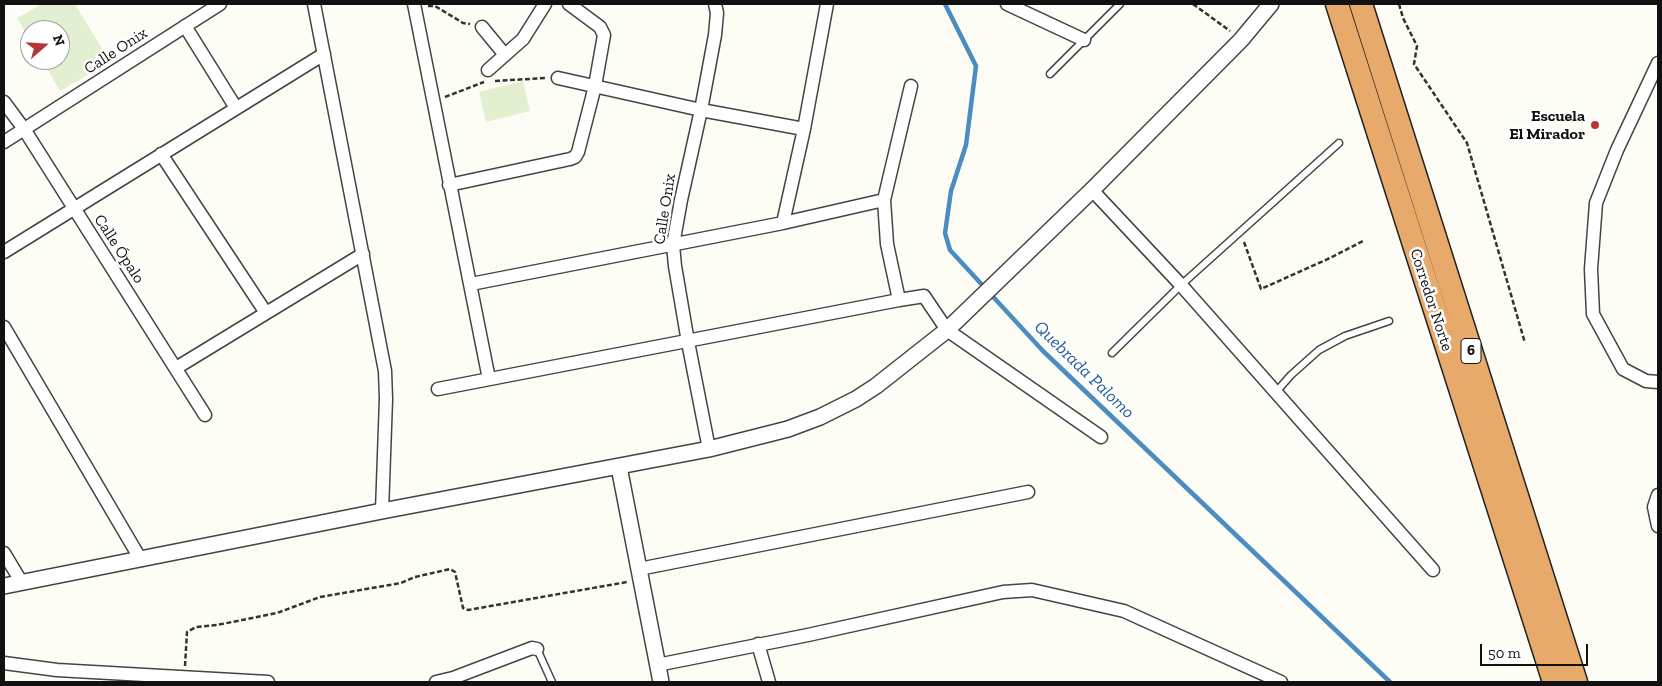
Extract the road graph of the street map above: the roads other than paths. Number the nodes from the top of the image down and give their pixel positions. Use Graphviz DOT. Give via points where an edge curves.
graph roads {
  1 [pos="218,4"];
  2 [pos="314,4"];
  3 [pos="414,4"];
  4 [pos="545,4"];
  5 [pos="569,4"];
  6 [pos="715,4"];
  7 [pos="828,4"];
  8 [pos="1007,4"];
  9 [pos="1120,4"];
  10 [pos="1271,4"];
  11 [pos="1337,4"];
  12 [pos="1364,12"];
  13 [pos="185,26"];
  14 [pos="482,27"];
  15 [pos="1084,40"];
  16 [pos="324,54"];
  17 [pos="505,55"];
  18 [pos="1658,63"];
  19 [pos="488,70"];
  20 [pos="1050,74"];
  21 [pos="558,78"];
  22 [pos="595,86"];
  23 [pos="911,86"];
  24 [pos="4,102"];
  25 [pos="236,108"];
  26 [pos="701,110"];
  27 [pos="24,129"];
  28 [pos="804,129"];
  29 [pos="4,142"];
  30 [pos="1338,143"];
  31 [pos="161,154"];
  32 [pos="449,185"];
  33 [pos="1092,190"];
  34 [pos="884,200"];
  35 [pos="74,208"];
  36 [pos="783,223"];
  37 [pos="673,245"];
  38 [pos="4,252"];
  39 [pos="363,254"];
  40 [pos="470,284"];
  41 [pos="1181,285"];
  42 [pos="899,300"];
  43 [pos="266,313"];
  44 [pos="1389,321"];
  45 [pos="4,328"];
  46 [pos="947,330"];
  47 [pos="688,342"];
  48 [pos="1112,353"];
  49 [pos="176,368"];
  50 [pos="489,380"];
  51 [pos="1658,382"];
  52 [pos="438,389"];
  53 [pos="1276,392"];
  54 [pos="205,415"];
  55 [pos="1101,437"];
  56 [pos="709,449"];
  57 [pos="619,467"];
  58 [pos="1028,492"];
  59 [pos="1658,495"];
  60 [pos="382,511"];
  61 [pos="1658,526"];
  62 [pos="4,553"];
  63 [pos="140,560"];
  64 [pos="1434,570"];
  65 [pos="640,574"];
  66 [pos="22,583"];
  67 [pos="4,586"];
  68 [pos="758,644"];
  69 [pos="538,649"];
  70 [pos="4,663"];
  71 [pos="657,665"];
  72 [pos="268,682"];
  73 [pos="436,682"];
  74 [pos="552,682"];
  75 [pos="660,682"];
  76 [pos="769,682"];
  77 [pos="1281,682"];
  78 [pos="1554,682"];
  79 [pos="1576,682"];
  1 -- 13 [label="street, Calle Onix"];
  2 -- 16 [label="street"];
  3 -- 32 [label="street"];
  4 -- 17 [label="street" via="522,38"];
  5 -- 22 [label="street" via="603,31"];
  6 -- 26 [label="street, Calle Onix" via="715,35"];
  7 -- 28 [label="street"];
  8 -- 15 [label="street"];
  9 -- 15 [label="lane"];
  10 -- 33 [label="street" via="1241,40"];
  11 -- 78 [label="highway, Corredor Norte / 6"];
  12 -- 79 [label="highway, Corredor Norte / 6"];
  13 -- 25 [label="street"];
  13 -- 27 [label="street, Calle Onix"];
  14 -- 17 [label="street"];
  15 -- 20 [label="lane"];
  16 -- 25 [label="street"];
  16 -- 39 [label="street"];
  17 -- 19 [label="street"];
  18 -- 51 [label="street" via="1596,203 1591,269 1593,314 1623,369 1646,381"];
  21 -- 22 [label="street"];
  22 -- 26 [label="street"];
  22 -- 32 [label="street" via="575,157"];
  23 -- 34 [label="street"];
  24 -- 27 [label="street, Calle Ópalo"];
  25 -- 31 [label="street"];
  26 -- 28 [label="street"];
  26 -- 37 [label="street, Calle Onix"];
  27 -- 29 [label="street, Calle Onix"];
  27 -- 35 [label="street, Calle Ópalo"];
  28 -- 36 [label="street"];
  30 -- 41 [label="lane"];
  31 -- 35 [label="street"];
  31 -- 43 [label="street"];
  32 -- 40 [label="street"];
  33 -- 41 [label="street"];
  33 -- 46 [label="street"];
  34 -- 36 [label="street"];
  34 -- 42 [label="street" via="888,244"];
  35 -- 38 [label="street"];
  35 -- 49 [label="street, Calle Ópalo"];
  36 -- 37 [label="street"];
  37 -- 40 [label="street"];
  37 -- 47 [label="street, Calle Onix"];
  39 -- 43 [label="street"];
  39 -- 60 [label="street" via="386,399"];
  40 -- 50 [label="street"];
  41 -- 48 [label="lane"];
  41 -- 53 [label="street"];
  42 -- 46 [label="street" via="924,296"];
  42 -- 47 [label="street"];
  43 -- 49 [label="street"];
  44 -- 53 [label="lane" via="1345,336 1319,350"];
  45 -- 63 [label="street"];
  46 -- 55 [label="street"];
  46 -- 56 [label="street" via="876,386 840,408 788,429"];
  47 -- 50 [label="street"];
  47 -- 56 [label="street, Calle Onix"];
  49 -- 54 [label="street, Calle Ópalo"];
  50 -- 52 [label="street"];
  53 -- 64 [label="street"];
  56 -- 57 [label="street"];
  57 -- 60 [label="street"];
  57 -- 65 [label="street"];
  58 -- 65 [label="street"];
  59 -- 61 [label="street" via="1654,507"];
  60 -- 63 [label="street"];
  62 -- 66 [label="street"];
  63 -- 66 [label="street"];
  65 -- 71 [label="street"];
  66 -- 67 [label="street"];
  68 -- 71 [label="street"];
  68 -- 76 [label="street"];
  68 -- 77 [label="street" via="1003,592 1032,590 1124,611"];
  69 -- 73 [label="street" via="532,648"];
  69 -- 74 [label="lane"];
  70 -- 72 [label="street" via="57,670"];
  71 -- 75 [label="street"];
}
